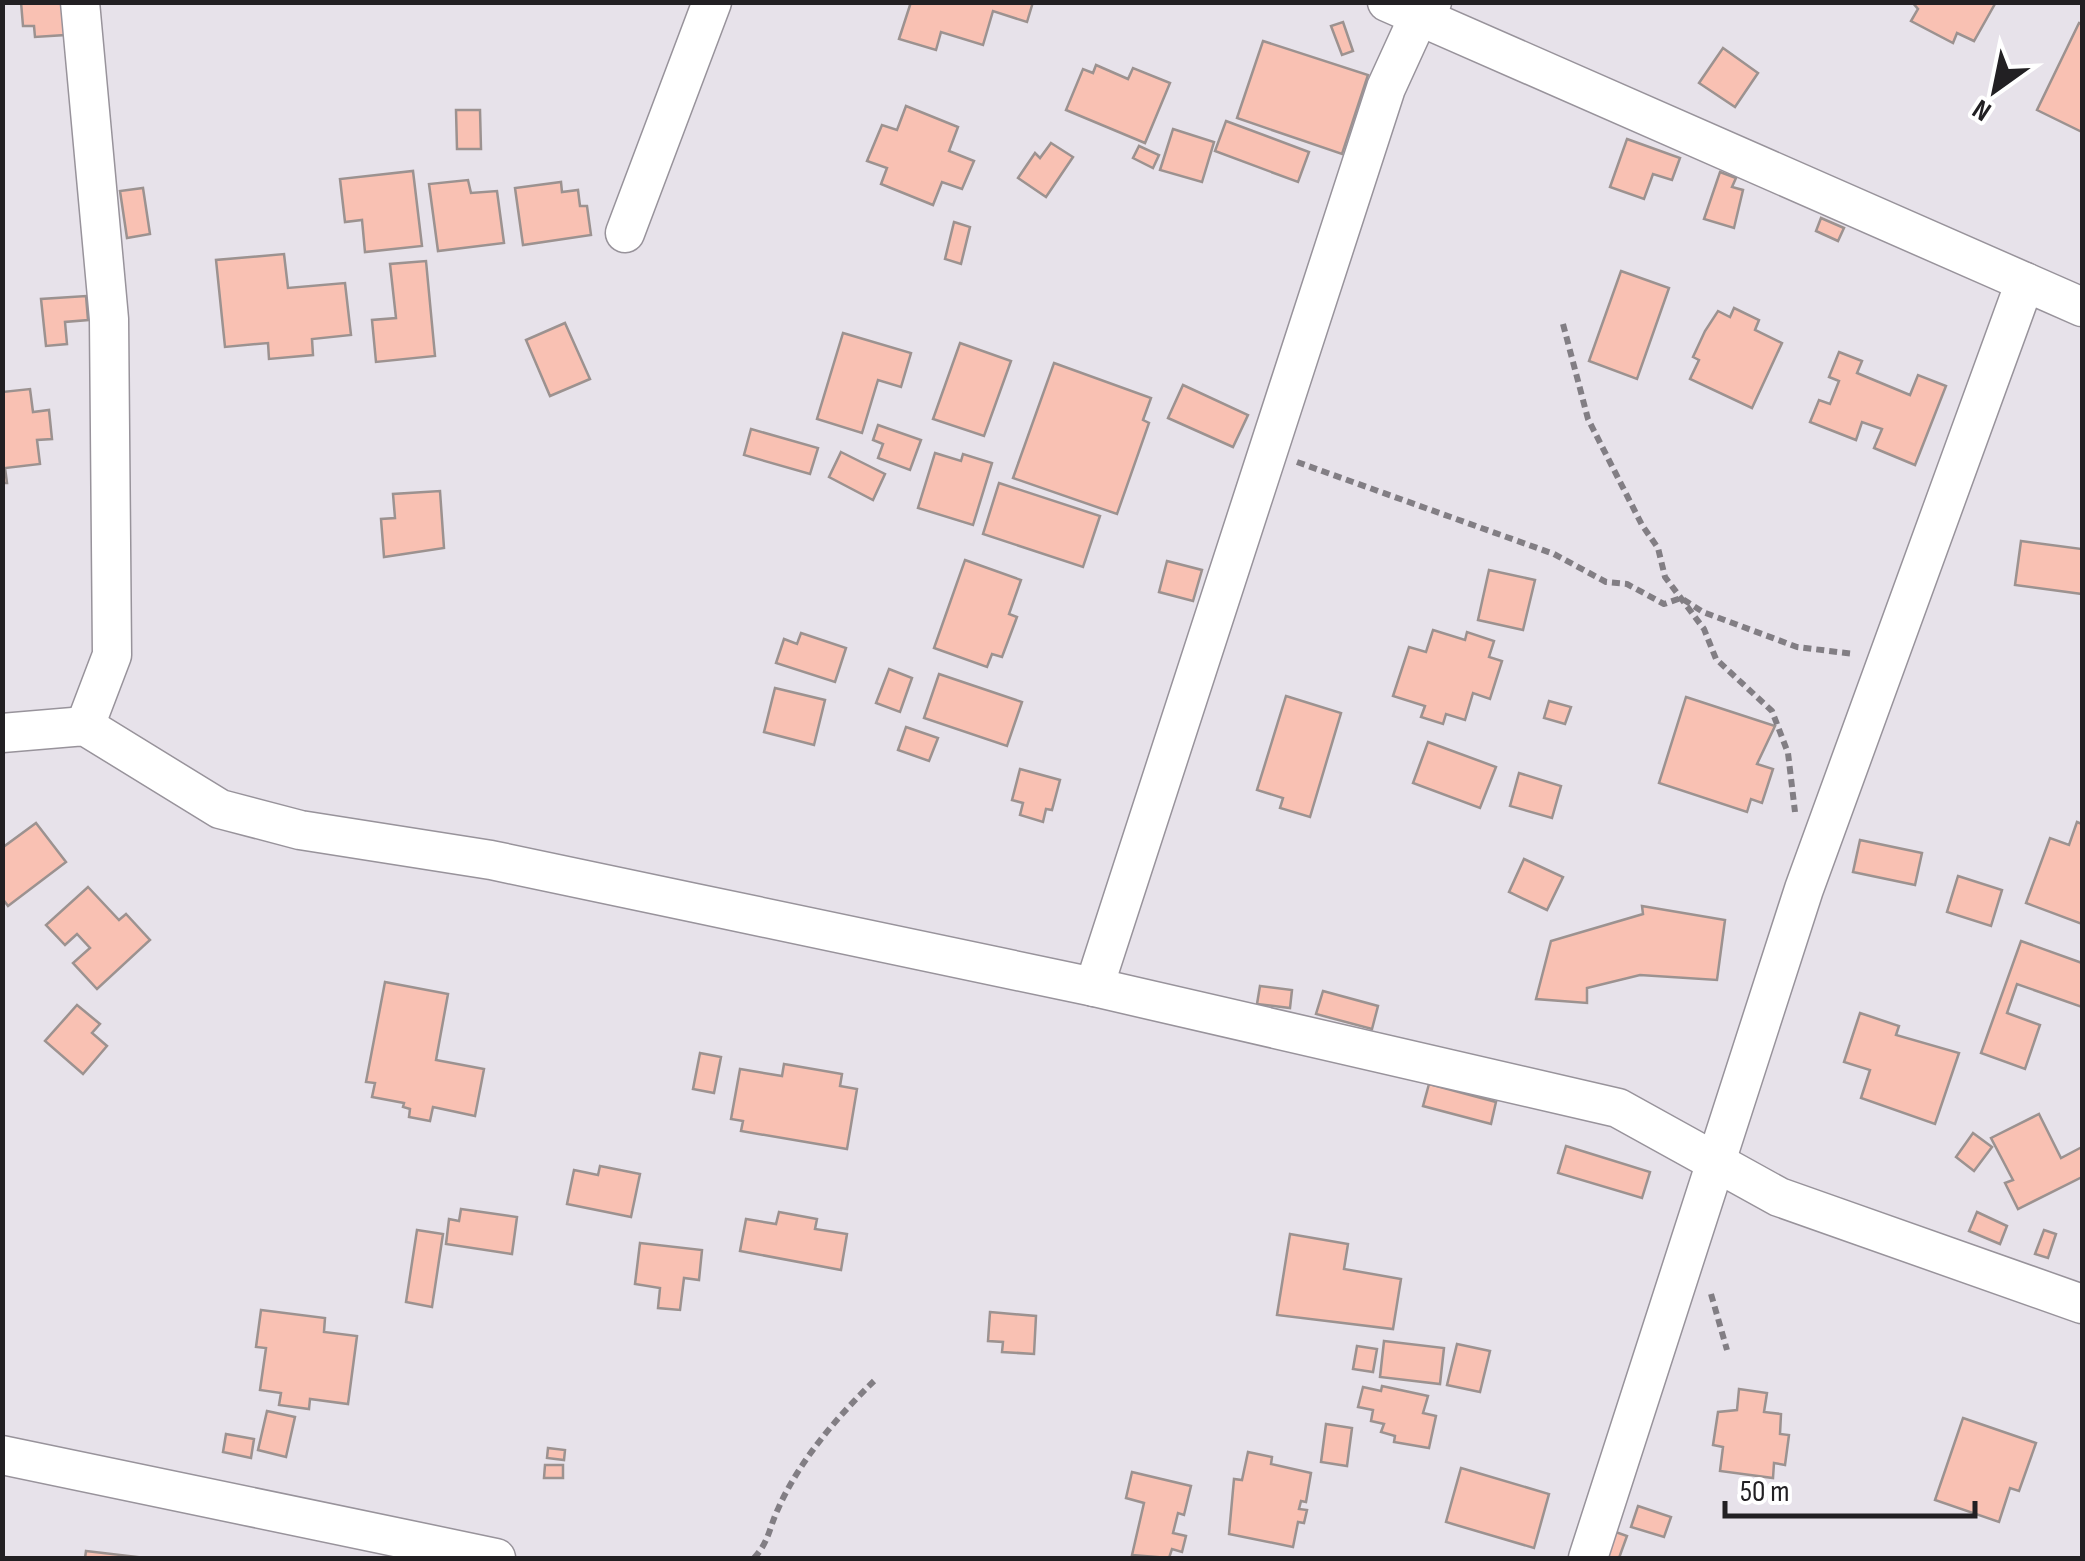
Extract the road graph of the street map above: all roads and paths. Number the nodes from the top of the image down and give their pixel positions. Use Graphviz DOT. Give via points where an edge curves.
graph roads {
  1 [pos="80,2"];
  2 [pos="712,2"];
  3 [pos="1412,8"];
  4 [pos="625,232"];
  5 [pos="2025,282"];
  6 [pos="2082,307"];
  7 [pos="1564,324"];
  8 [pos="1268,450"];
  9 [pos="1681,598"];
  10 [pos="1882,675"];
  11 [pos="84,726"];
  12 [pos="2,733"];
  13 [pos="1798,824"];
  14 [pos="1094,987"];
  15 [pos="1716,1162"];
  16 [pos="2082,1304"];
  17 [pos="874,1381"];
  18 [pos="2,1455"];
  19 [pos="477,1557"];
  20 [pos="754,1558"];
  21 [pos="1588,1558"];
  1 -- 11 [label="street" via="109,319 112,635 112,655"];
  2 -- 4 [label="street"];
  3 -- 5 [label="street"];
  3 -- 8 [label="street"];
  5 -- 6 [label="street"];
  5 -- 10 [label="street"];
  7 -- 9 [label="path" via="1588,420"];
  8 -- 9 [label="path" via="1554,554 1664,604"];
  8 -- 14 [label="street"];
  9 -- 10 [label="path" via="1797,647 1862,656"];
  9 -- 13 [label="path" via="1716,658 1772,712 1788,753"];
  10 -- 15 [label="street"];
  11 -- 12 [label="street"];
  11 -- 14 [label="street" via="220,809 300,830 491,860"];
  14 -- 15 [label="street" via="1618,1108"];
  15 -- 16 [label="street" via="1780,1197"];
  15 -- 21 [label="street"];
  17 -- 20 [label="path" via="838,1416"];
  18 -- 19 [label="street"];
}
